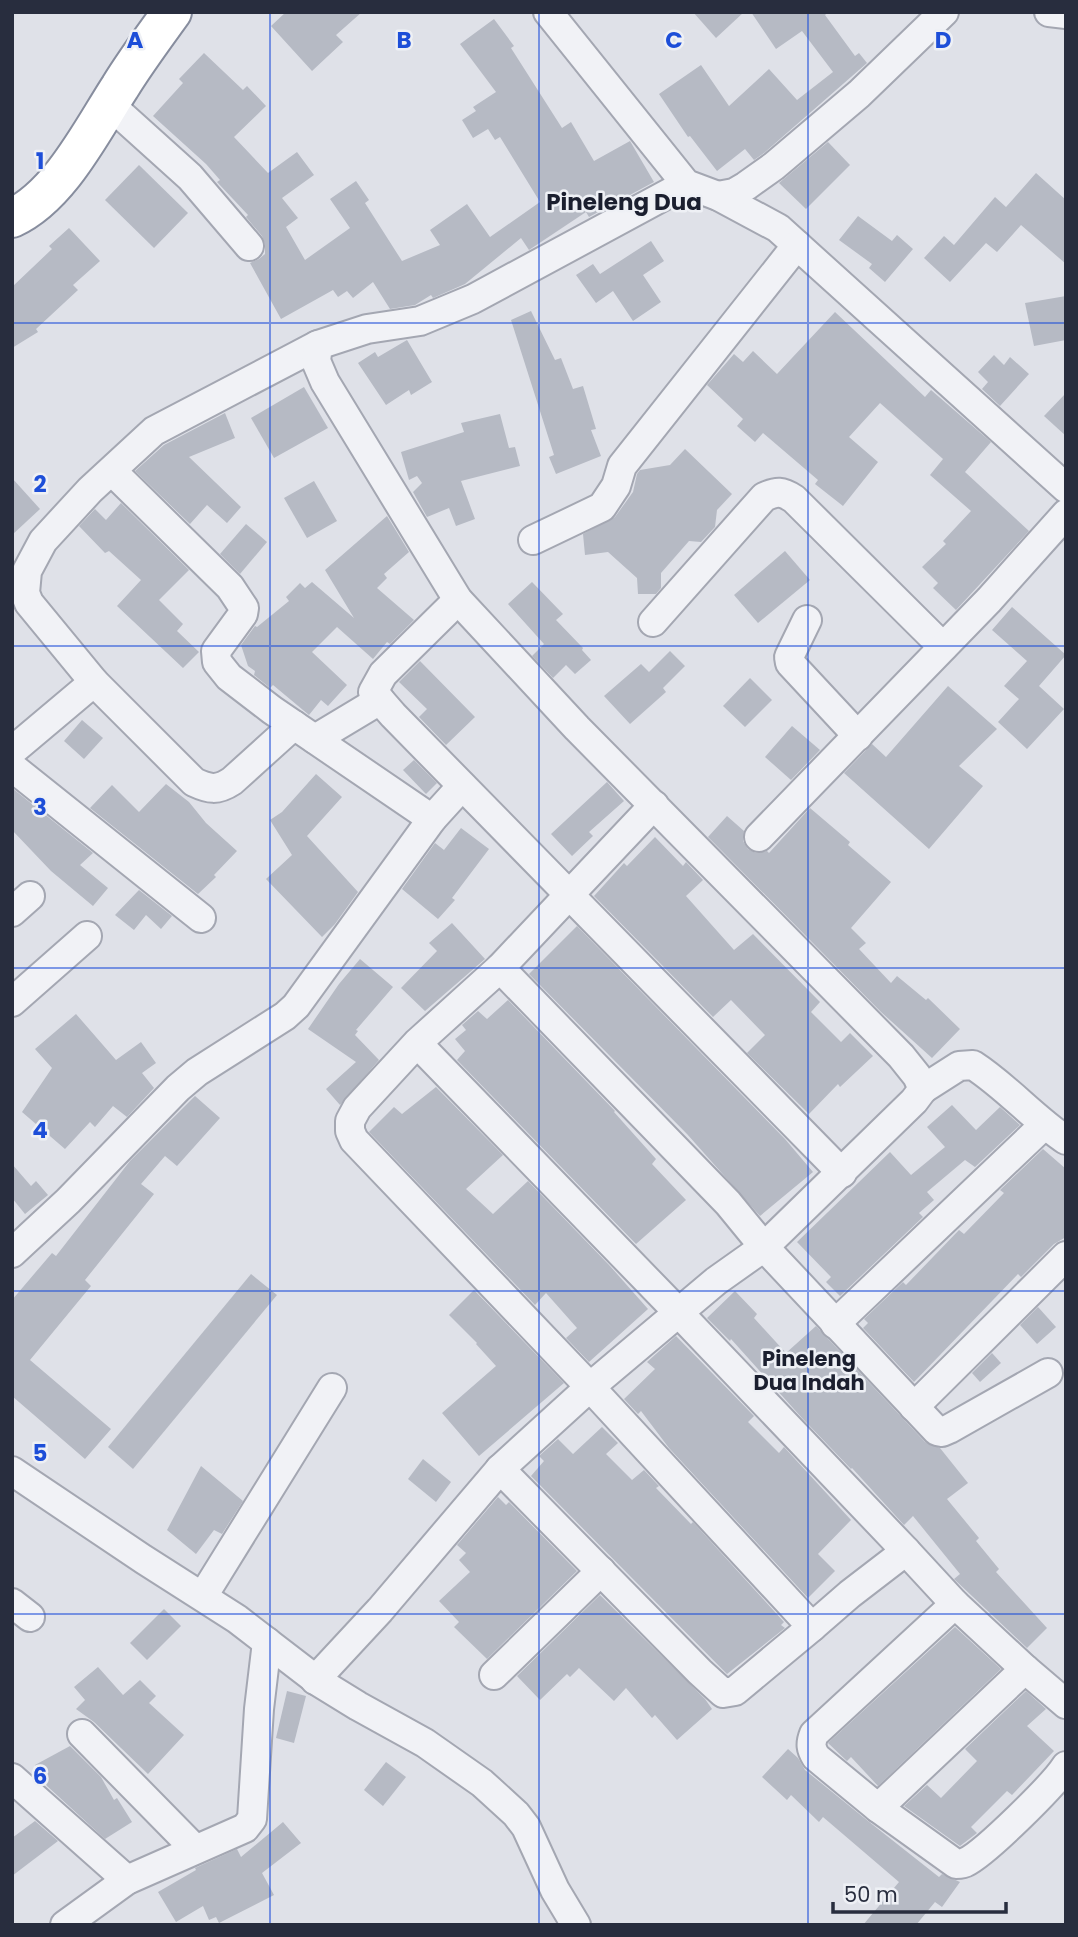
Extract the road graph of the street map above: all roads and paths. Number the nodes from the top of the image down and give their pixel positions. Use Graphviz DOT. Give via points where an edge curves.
graph roads {
  1 [pos="172,12"];
  2 [pos="548,12"];
  3 [pos="944,12"];
  4 [pos="1049,12"];
  5 [pos="1066,14"];
  6 [pos="108,104"];
  7 [pos="686,184"];
  8 [pos="718,196"];
  9 [pos="12,218"];
  10 [pos="797,245"];
  11 [pos="249,246"];
  12 [pos="318,345"];
  13 [pos="112,471"];
  14 [pos="1066,488"];
  15 [pos="1066,514"];
  16 [pos="533,540"];
  17 [pos="18,580"];
  18 [pos="458,600"];
  19 [pos="807,620"];
  20 [pos="653,622"];
  21 [pos="943,648"];
  22 [pos="94,682"];
  23 [pos="380,700"];
  24 [pos="304,732"];
  25 [pos="858,736"];
  26 [pos="12,751"];
  27 [pos="12,767"];
  28 [pos="462,786"];
  29 [pos="654,805"];
  30 [pos="432,819"];
  31 [pos="759,836"];
  32 [pos="568,895"];
  33 [pos="201,918"];
  34 [pos="87,936"];
  35 [pos="500,968"];
  36 [pos="12,1002"];
  37 [pos="417,1043"];
  38 [pos="923,1089"];
  39 [pos="1055,1133"];
  40 [pos="842,1173"];
  41 [pos="764,1247"];
  42 [pos="12,1253"];
  43 [pos="1066,1256"];
  44 [pos="679,1312"];
  45 [pos="835,1324"];
  46 [pos="1048,1373"];
  47 [pos="590,1387"];
  48 [pos="332,1388"];
  49 [pos="914,1406"];
  50 [pos="500,1469"];
  51 [pos="12,1471"];
  52 [pos="906,1551"];
  53 [pos="601,1571"];
  54 [pos="203,1596"];
  55 [pos="955,1604"];
  56 [pos="811,1627"];
  57 [pos="267,1642"];
  58 [pos="1025,1669"];
  59 [pos="494,1675"];
  60 [pos="316,1680"];
  61 [pos="1066,1704"];
  62 [pos="82,1734"];
  63 [pos="1066,1766"];
  64 [pos="12,1778"];
  65 [pos="878,1808"];
  66 [pos="195,1849"];
  67 [pos="127,1880"];
  68 [pos="65,1925"];
  69 [pos="576,1925"];
  1 -- 6 [label="highway"];
  2 -- 7 [label="street"];
  3 -- 8 [label="street" via="859,94 774,166 734,193"];
  4 -- 5 [label="street"];
  6 -- 9 [label="highway" via="62,176 31,207"];
  6 -- 11 [label="street" via="190,177"];
  7 -- 8 [label="street"];
  7 -- 12 [label="street" via="473,299 420,321 367,329"];
  8 -- 10 [label="street" via="762,217"];
  10 -- 14 [label="street"];
  10 -- 16 [label="street" via="622,466 602,507"];
  12 -- 13 [label="street" via="154,431"];
  12 -- 18 [label="street" via="316,361 325,382"];
  13 -- 17 [label="street" via="43,541"];
  13 -- 24 [label="street" via="240,599 243,614 218,646 217,662 229,677"];
  15 -- 21 [label="street"];
  17 -- 22 [label="street" via="29,603"];
  18 -- 23 [label="street" via="383,674 373,692"];
  18 -- 29 [label="street"];
  19 -- 25 [label="street" via="790,663"];
  20 -- 21 [label="street" via="764,497 783,492"];
  21 -- 25 [label="street"];
  22 -- 24 [label="street" via="194,782 207,788 223,788"];
  22 -- 26 [label="street"];
  23 -- 24 [label="street"];
  23 -- 28 [label="street"];
  24 -- 30 [label="street"];
  25 -- 31 [label="street"];
  27 -- 33 [label="street"];
  28 -- 30 [label="street"];
  28 -- 32 [label="street"];
  29 -- 32 [label="street"];
  29 -- 38 [label="street" via="901,1056"];
  30 -- 42 [label="street" via="296,1006 178,1088"];
  32 -- 35 [label="street"];
  32 -- 40 [label="street"];
  34 -- 36 [label="street"];
  35 -- 37 [label="street"];
  35 -- 41 [label="street" via="728,1203"];
  37 -- 44 [label="street"];
  37 -- 47 [label="street" via="355,1111 350,1121 354,1140"];
  38 -- 39 [label="street" via="959,1066 974,1065"];
  38 -- 40 [label="street"];
  39 -- 45 [label="street"];
  40 -- 41 [label="street"];
  41 -- 44 [label="street"];
  41 -- 45 [label="street"];
  43 -- 49 [label="street"];
  44 -- 47 [label="street"];
  44 -- 52 [label="street"];
  45 -- 49 [label="street"];
  46 -- 49 [label="street" via="942,1432"];
  47 -- 50 [label="street"];
  47 -- 56 [label="street"];
  48 -- 54 [label="street"];
  50 -- 53 [label="street"];
  50 -- 60 [label="street"];
  51 -- 54 [label="street"];
  52 -- 55 [label="street"];
  52 -- 56 [label="street"];
  53 -- 56 [label="street" via="723,1693 735,1691"];
  53 -- 59 [label="street"];
  54 -- 57 [label="street"];
  55 -- 58 [label="street"];
  55 -- 65 [label="street" via="810,1742 817,1757"];
  57 -- 60 [label="street"];
  57 -- 66 [label="street" via="252,1819 246,1828"];
  58 -- 61 [label="street"];
  58 -- 65 [label="street"];
  60 -- 69 [label="street" via="460,1766 516,1814"];
  62 -- 66 [label="street"];
  63 -- 65 [label="street" via="1006,1829 965,1863 949,1861"];
  64 -- 67 [label="street"];
  66 -- 67 [label="street"];
  67 -- 68 [label="street"];
}
